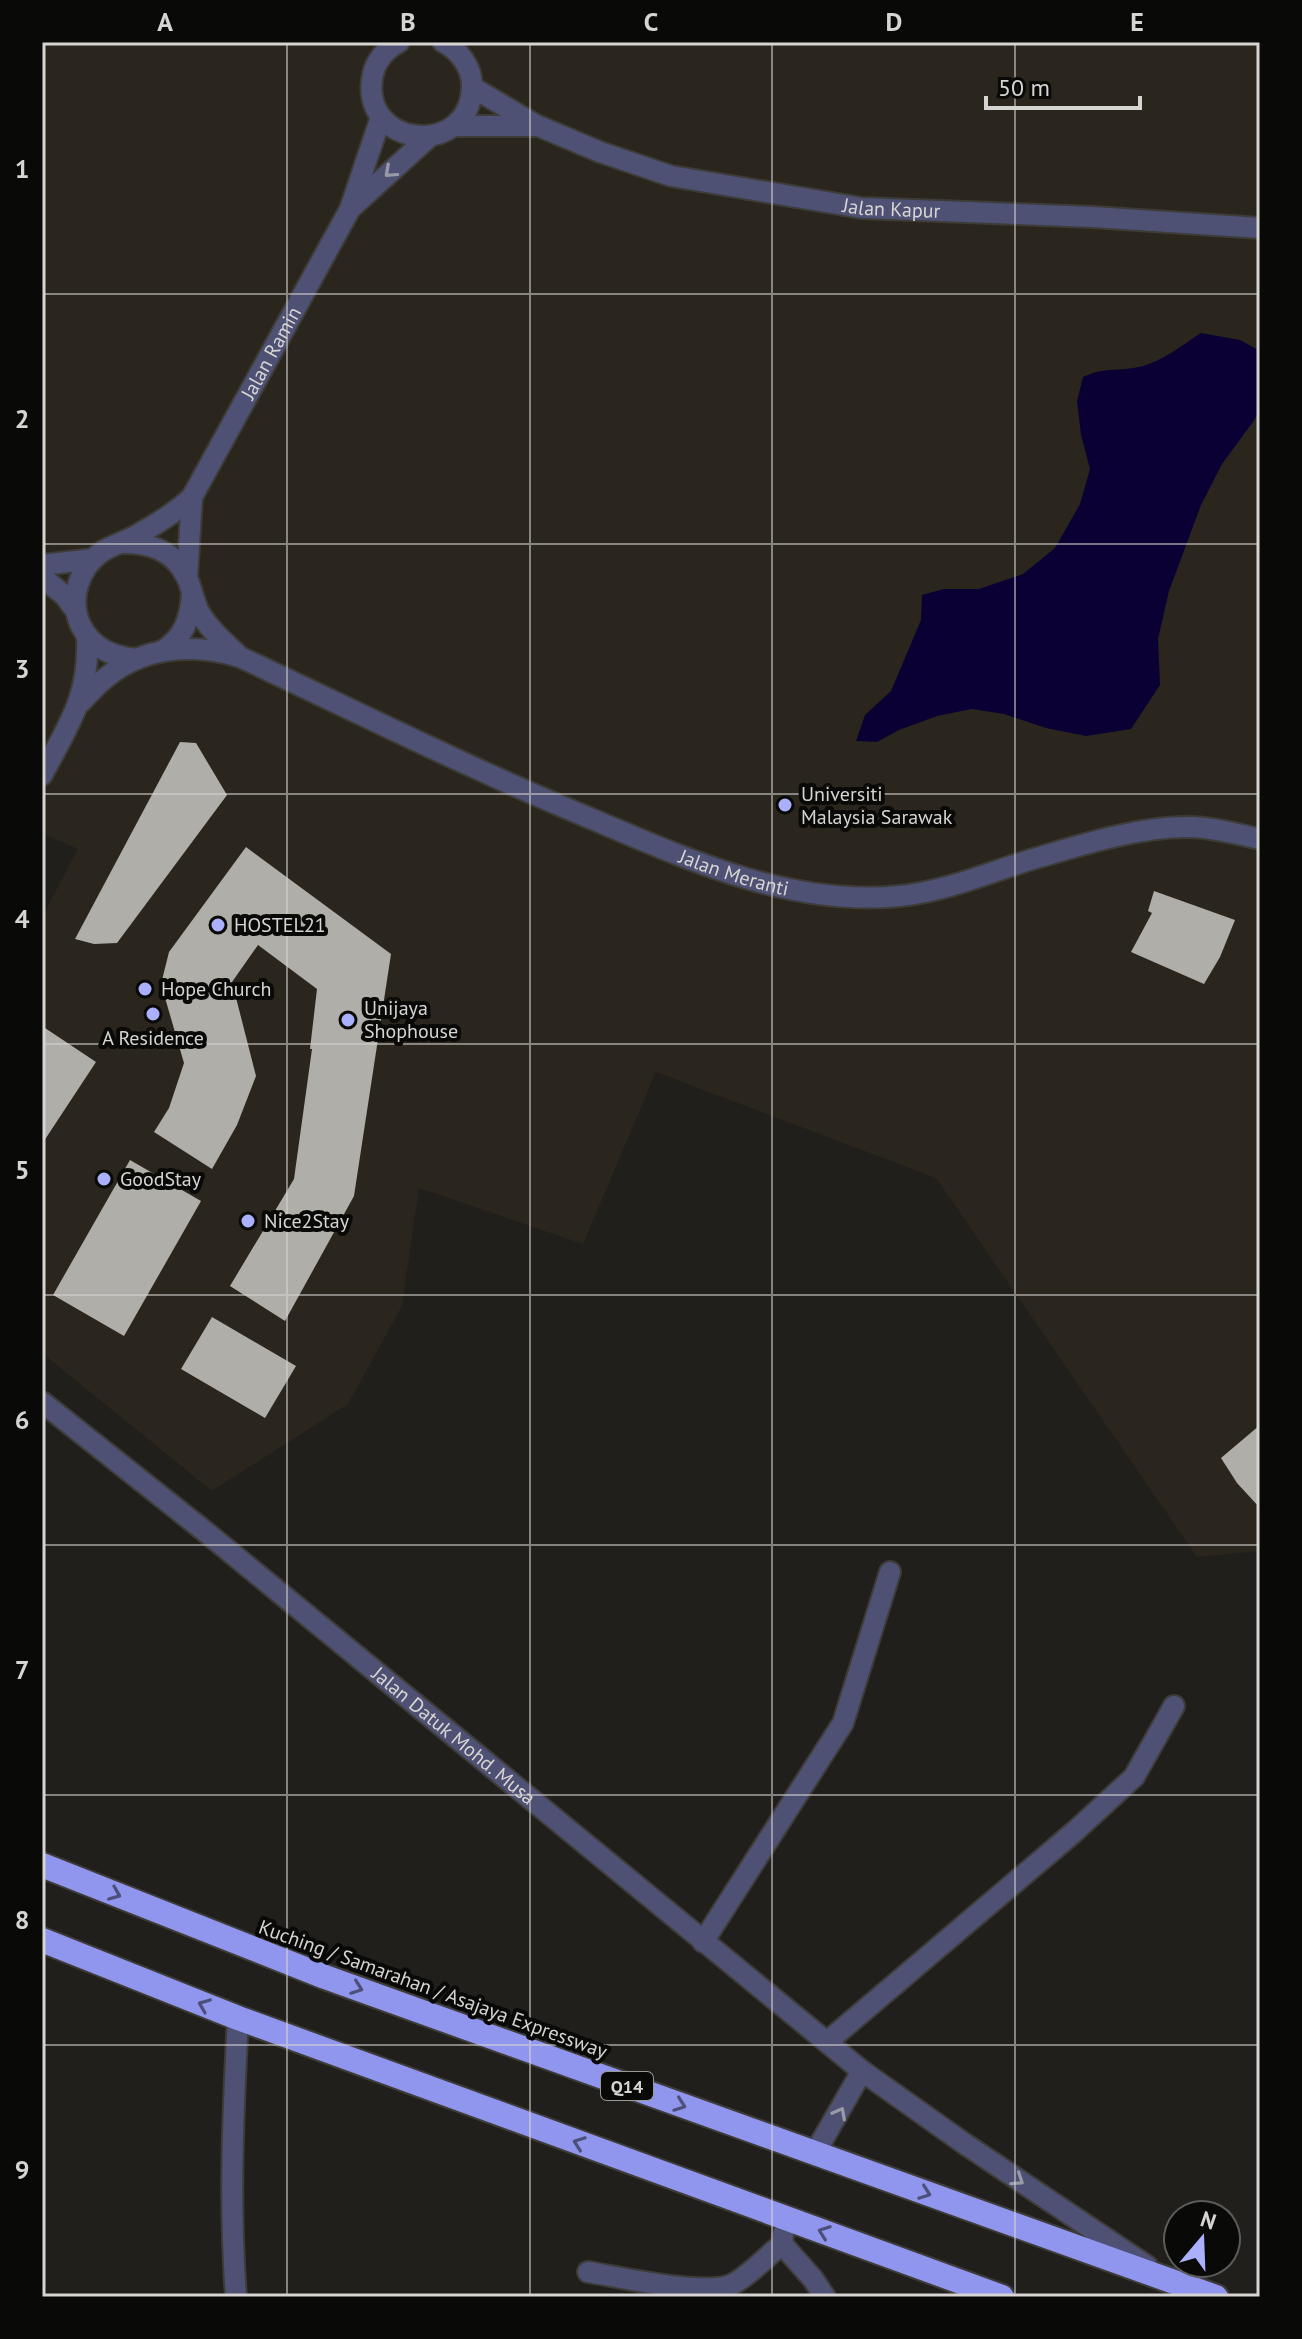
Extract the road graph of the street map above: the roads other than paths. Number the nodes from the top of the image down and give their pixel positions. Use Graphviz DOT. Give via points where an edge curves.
graph roads {
  1 [pos="399,42"];
  2 [pos="443,42"];
  3 [pos="461,49"];
  4 [pos="472,87"];
  5 [pos="381,117"];
  6 [pos="536,125"];
  7 [pos="454,126"];
  8 [pos="430,136"];
  9 [pos="350,209"];
  10 [pos="1260,228"];
  11 [pos="192,497"];
  12 [pos="123,543"];
  13 [pos="93,559"];
  14 [pos="42,565"];
  15 [pos="42,577"];
  16 [pos="189,586"];
  17 [pos="76,611"];
  18 [pos="87,636"];
  19 [pos="146,657"];
  20 [pos="240,657"];
  21 [pos="81,702"];
  22 [pos="42,775"];
  23 [pos="1260,839"];
  24 [pos="42,1402"];
  25 [pos="890,1572"];
  26 [pos="1174,1706"];
  27 [pos="42,1865"];
  28 [pos="42,1940"];
  29 [pos="703,1942"];
  30 [pos="238,2018"];
  31 [pos="827,2042"];
  32 [pos="862,2071"];
  33 [pos="815,2153"];
  34 [pos="784,2218"];
  35 [pos="782,2244"];
  36 [pos="588,2272"];
  37 [pos="1172,2282"];
  38 [pos="236,2297"];
  39 [pos="825,2297"];
  40 [pos="1002,2297"];
  41 [pos="1216,2297"];
  1 -- 5 [label="street" via="383,54 371,84"];
  2 -- 3 [label="street"];
  3 -- 4 [label="street"];
  4 -- 6 [label="street, Jalan Kapur"];
  4 -- 7 [label="street" via="464,115"];
  5 -- 8 [label="street" via="403,134"];
  5 -- 9 [label="street, Jalan Ramin"];
  6 -- 7 [label="street, Jalan Kapur"];
  6 -- 10 [label="street, Jalan Kapur" via="671,176 862,208"];
  7 -- 8 [label="street, Jalan Ramin"];
  8 -- 9 [label="street, Jalan Ramin, one-way"];
  9 -- 11 [label="street, Jalan Ramin"];
  11 -- 12 [label="street"];
  11 -- 16 [label="street"];
  12 -- 13 [label="street"];
  12 -- 16 [label="street" via="161,549 176,561"];
  13 -- 14 [label="street"];
  13 -- 17 [label="street" via="81,574"];
  15 -- 17 [label="street"];
  16 -- 19 [label="street" via="191,613 184,630 171,645"];
  16 -- 20 [label="street" via="210,627"];
  17 -- 18 [label="street"];
  18 -- 19 [label="street" via="109,653"];
  18 -- 21 [label="street"];
  19 -- 20 [label="street" via="202,648"];
  19 -- 21 [label="street" via="106,677"];
  20 -- 23 [label="street, Jalan Meranti" via="476,770 664,849 777,888 899,896 1123,835 1188,827"];
  21 -- 22 [label="street"];
  24 -- 29 [label="street, Jalan Datuk Mohd. Musa"];
  25 -- 29 [label="street" via="843,1723"];
  26 -- 31 [label="street" via="1134,1777"];
  27 -- 33 [label="highway, Kuching / Samarahan / Asajaya Expressway / Q14, one-way" via="325,1977"];
  30 -- 28 [label="highway, one-way"];
  29 -- 31 [label="street, Jalan Datuk Mohd. Musa"];
  34 -- 30 [label="highway, one-way"];
  30 -- 38 [label="street" via="231,2135"];
  31 -- 32 [label="street, Jalan Datuk Mohd. Musa"];
  33 -- 32 [label="street, one-way"];
  32 -- 37 [label="street, Jalan Datuk Mohd. Musa, one-way"];
  33 -- 37 [label="highway, Kuching / Samarahan / Asajaya Expressway / Q14, one-way"];
  34 -- 35 [label="street"];
  40 -- 34 [label="highway, one-way"];
  35 -- 36 [label="street" via="746,2275 721,2287"];
  35 -- 39 [label="street"];
  37 -- 41 [label="highway, Kuching / Samarahan / Asajaya Expressway / Q14"];
}
